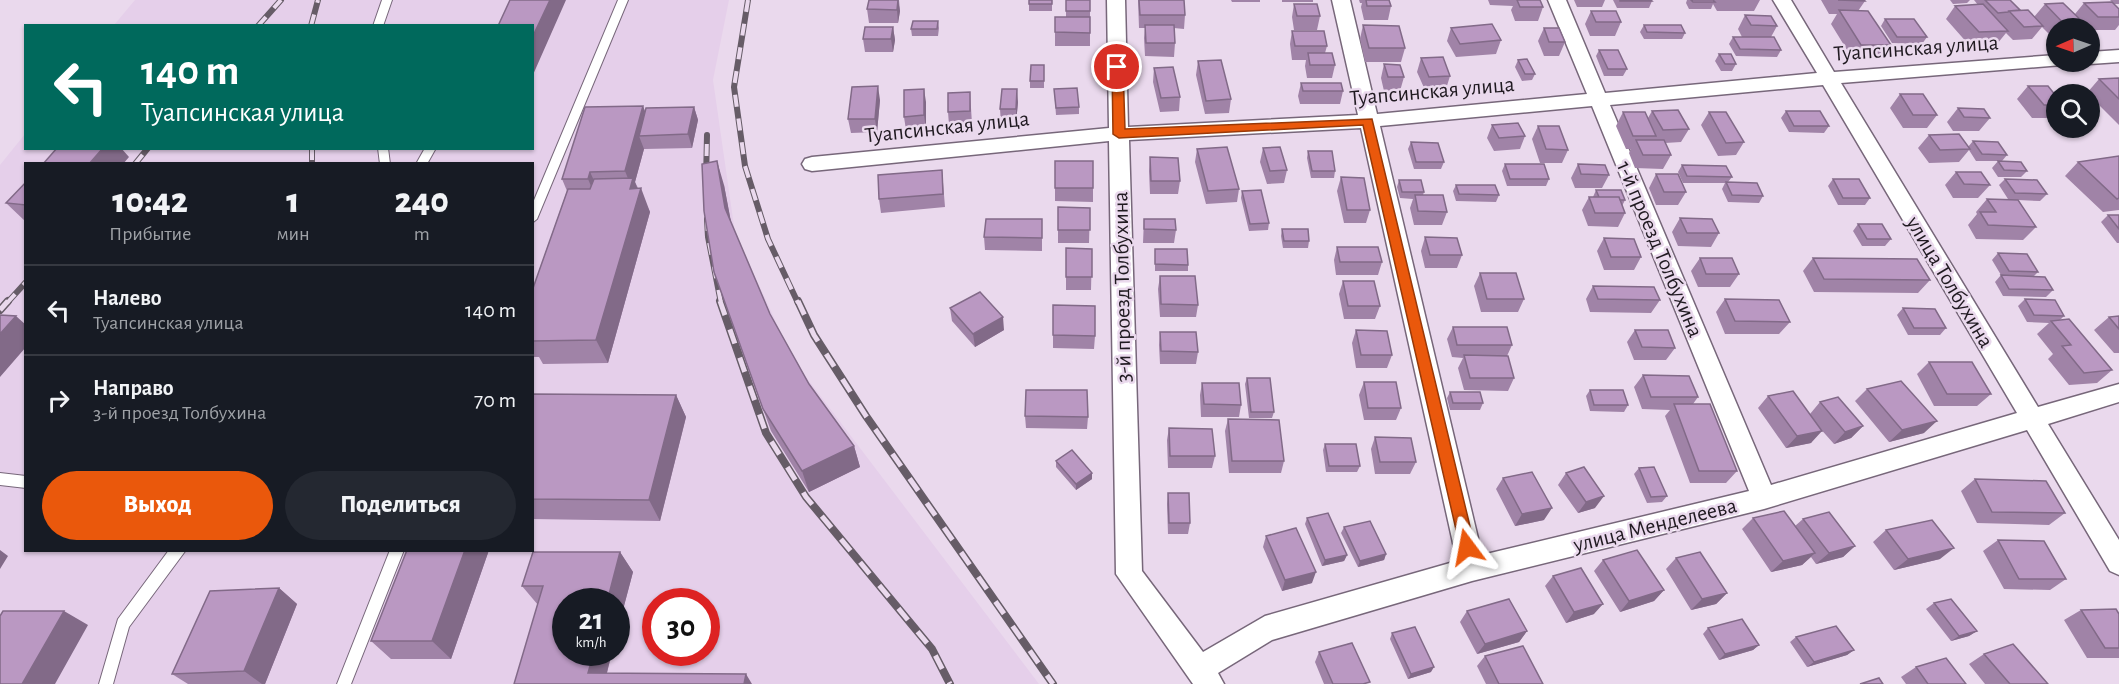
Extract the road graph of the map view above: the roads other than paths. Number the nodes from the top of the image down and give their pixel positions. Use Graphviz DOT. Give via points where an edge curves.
graph roads {
  1 [pos="387,0"];
  2 [pos="623,0"];
  3 [pos="1116,0"];
  4 [pos="1341,0"];
  5 [pos="1557,0"];
  6 [pos="1782,0"];
  7 [pos="379,24"];
  8 [pos="2119,56"];
  9 [pos="2100,57"];
  10 [pos="2046,62"];
  11 [pos="1830,78"];
  12 [pos="1598,100"];
  13 [pos="1368,121"];
  14 [pos="1119,134"];
  15 [pos="812,164"];
  16 [pos="534,214"];
  17 [pos="2119,393"];
  18 [pos="2031,418"];
  19 [pos="0,479"];
  20 [pos="24,482"];
  21 [pos="1764,498"];
  22 [pos="177,552"];
  23 [pos="396,552"];
  24 [pos="2119,563"];
  25 [pos="1473,569"];
  26 [pos="1204,677"];
  27 [pos="106,684"];
  28 [pos="344,684"];
  1 -- 7 [label="lane"];
  2 -- 16 [label="lane"];
  3 -- 14 [label="street, 3-й проезд Толбухина"];
  4 -- 13 [label="street"];
  5 -- 12 [label="street, 1-й проезд Толбухина"];
  6 -- 11 [label="street, улица Толбухина"];
  8 -- 9 [label="street"];
  10 -- 11 [label="street, Туапсинская улица"];
  11 -- 12 [label="street, Туапсинская улица"];
  11 -- 18 [label="street, улица Толбухина"];
  12 -- 13 [label="street, Туапсинская улица"];
  12 -- 21 [label="street, 1-й проезд Толбухина"];
  13 -- 14 [label="street, Туапсинская улица"];
  13 -- 25 [label="street"];
  14 -- 15 [label="street, Туапсинская улица"];
  14 -- 26 [label="street, 3-й проезд Толбухина" via="1129,574"];
  17 -- 18 [label="street, улица Менделеева"];
  18 -- 21 [label="street, улица Менделеева"];
  18 -- 24 [label="street, улица Толбухина"];
  19 -- 20 [label="lane"];
  21 -- 25 [label="street, улица Менделеева"];
  22 -- 27 [label="lane" via="123,624"];
  23 -- 28 [label="lane"];
  25 -- 26 [label="street, улица Менделеева" via="1265,629"];
}
